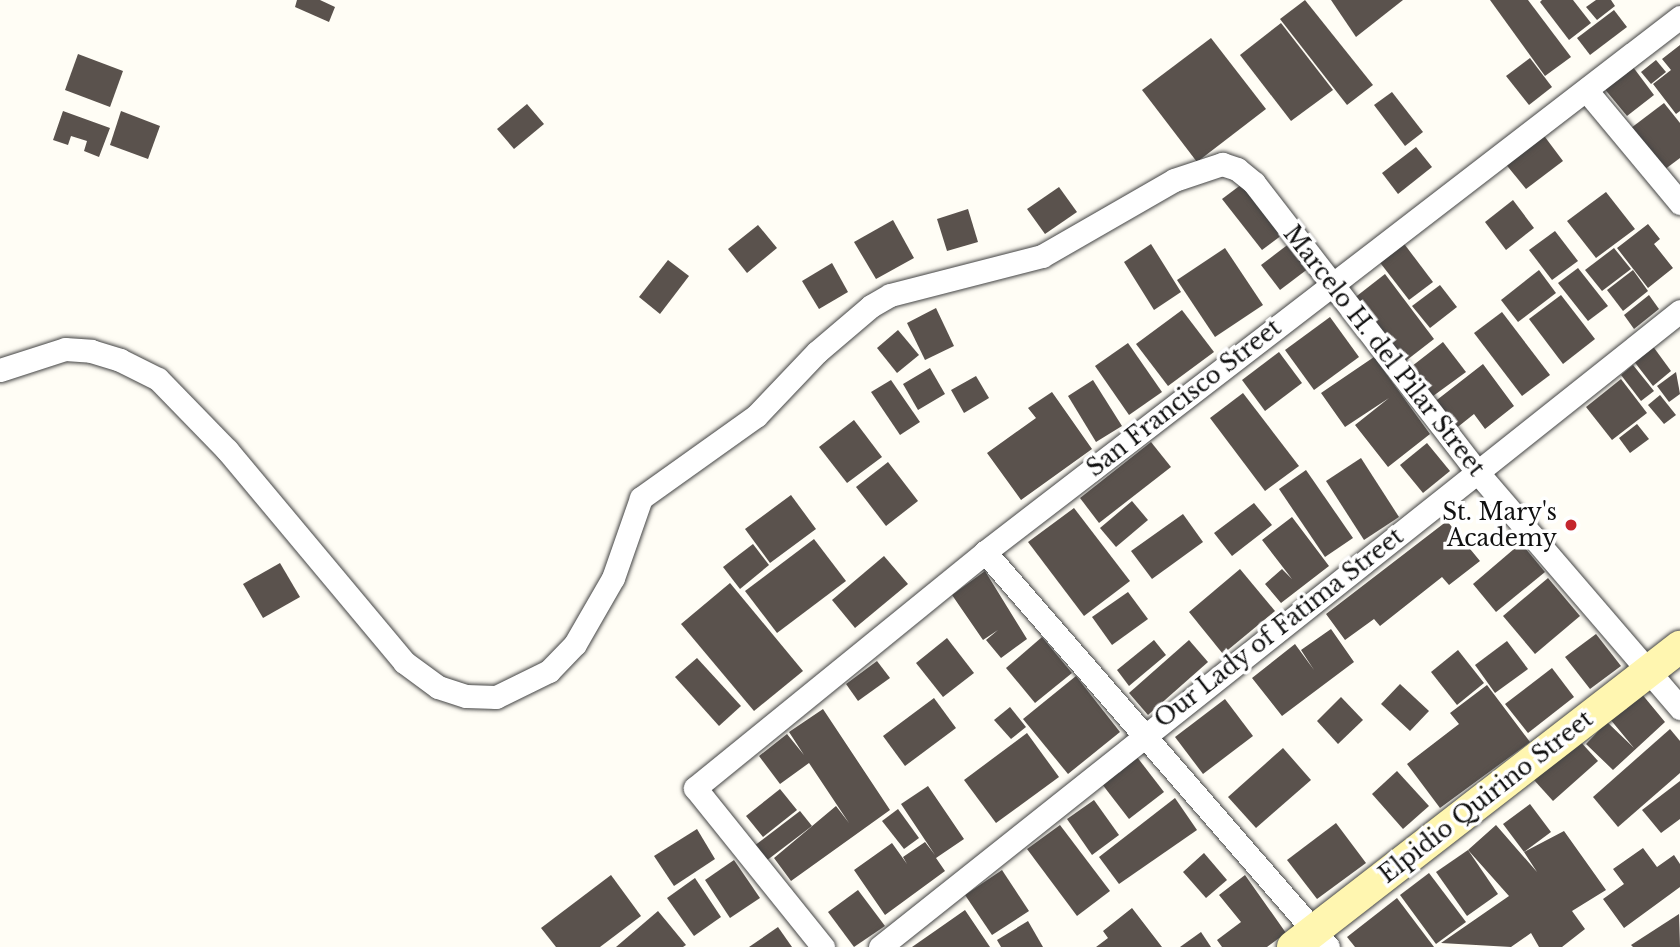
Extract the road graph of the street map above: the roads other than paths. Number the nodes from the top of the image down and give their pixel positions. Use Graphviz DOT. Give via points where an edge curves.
graph roads {
  1 [pos="1680,17"];
  2 [pos="1586,90"];
  3 [pos="1680,203"];
  4 [pos="1333,284"];
  5 [pos="1680,311"];
  6 [pos="0,370"];
  7 [pos="1478,473"];
  8 [pos="985,552"];
  9 [pos="1680,647"];
  10 [pos="1648,671"];
  11 [pos="1680,708"];
  12 [pos="1144,734"];
  13 [pos="1312,941"];
  14 [pos="823,947"];
  15 [pos="880,947"];
  1 -- 2 [label="street, San Francisco Street"];
  2 -- 3 [label="street"];
  2 -- 4 [label="street, San Francisco Street"];
  4 -- 6 [label="street, Marcelo H. del Pilar Street" via="1254,183 1237,169 1209,165 1042,256 890,295 817,352 756,416 641,498 613,578 575,644 549,671 496,697 466,696 438,687 404,662 227,450 158,379 120,360 65,349"];
  4 -- 7 [label="street, Marcelo H. del Pilar Street"];
  4 -- 8 [label="street, San Francisco Street"];
  5 -- 7 [label="street, Our Lady of Fatima Street"];
  7 -- 10 [label="street, Marcelo H. del Pilar Street"];
  7 -- 12 [label="street, Our Lady of Fatima Street"];
  8 -- 12 [label="street"];
  8 -- 14 [label="street, San Francisco Street" via="695,788"];
  9 -- 10 [label="street, Elpidio Quirino Street"];
  10 -- 11 [label="street, Marcelo H. del Pilar Street"];
  10 -- 13 [label="street, Elpidio Quirino Street"];
  12 -- 13 [label="street"];
  12 -- 15 [label="street, Our Lady of Fatima Street"];
}
